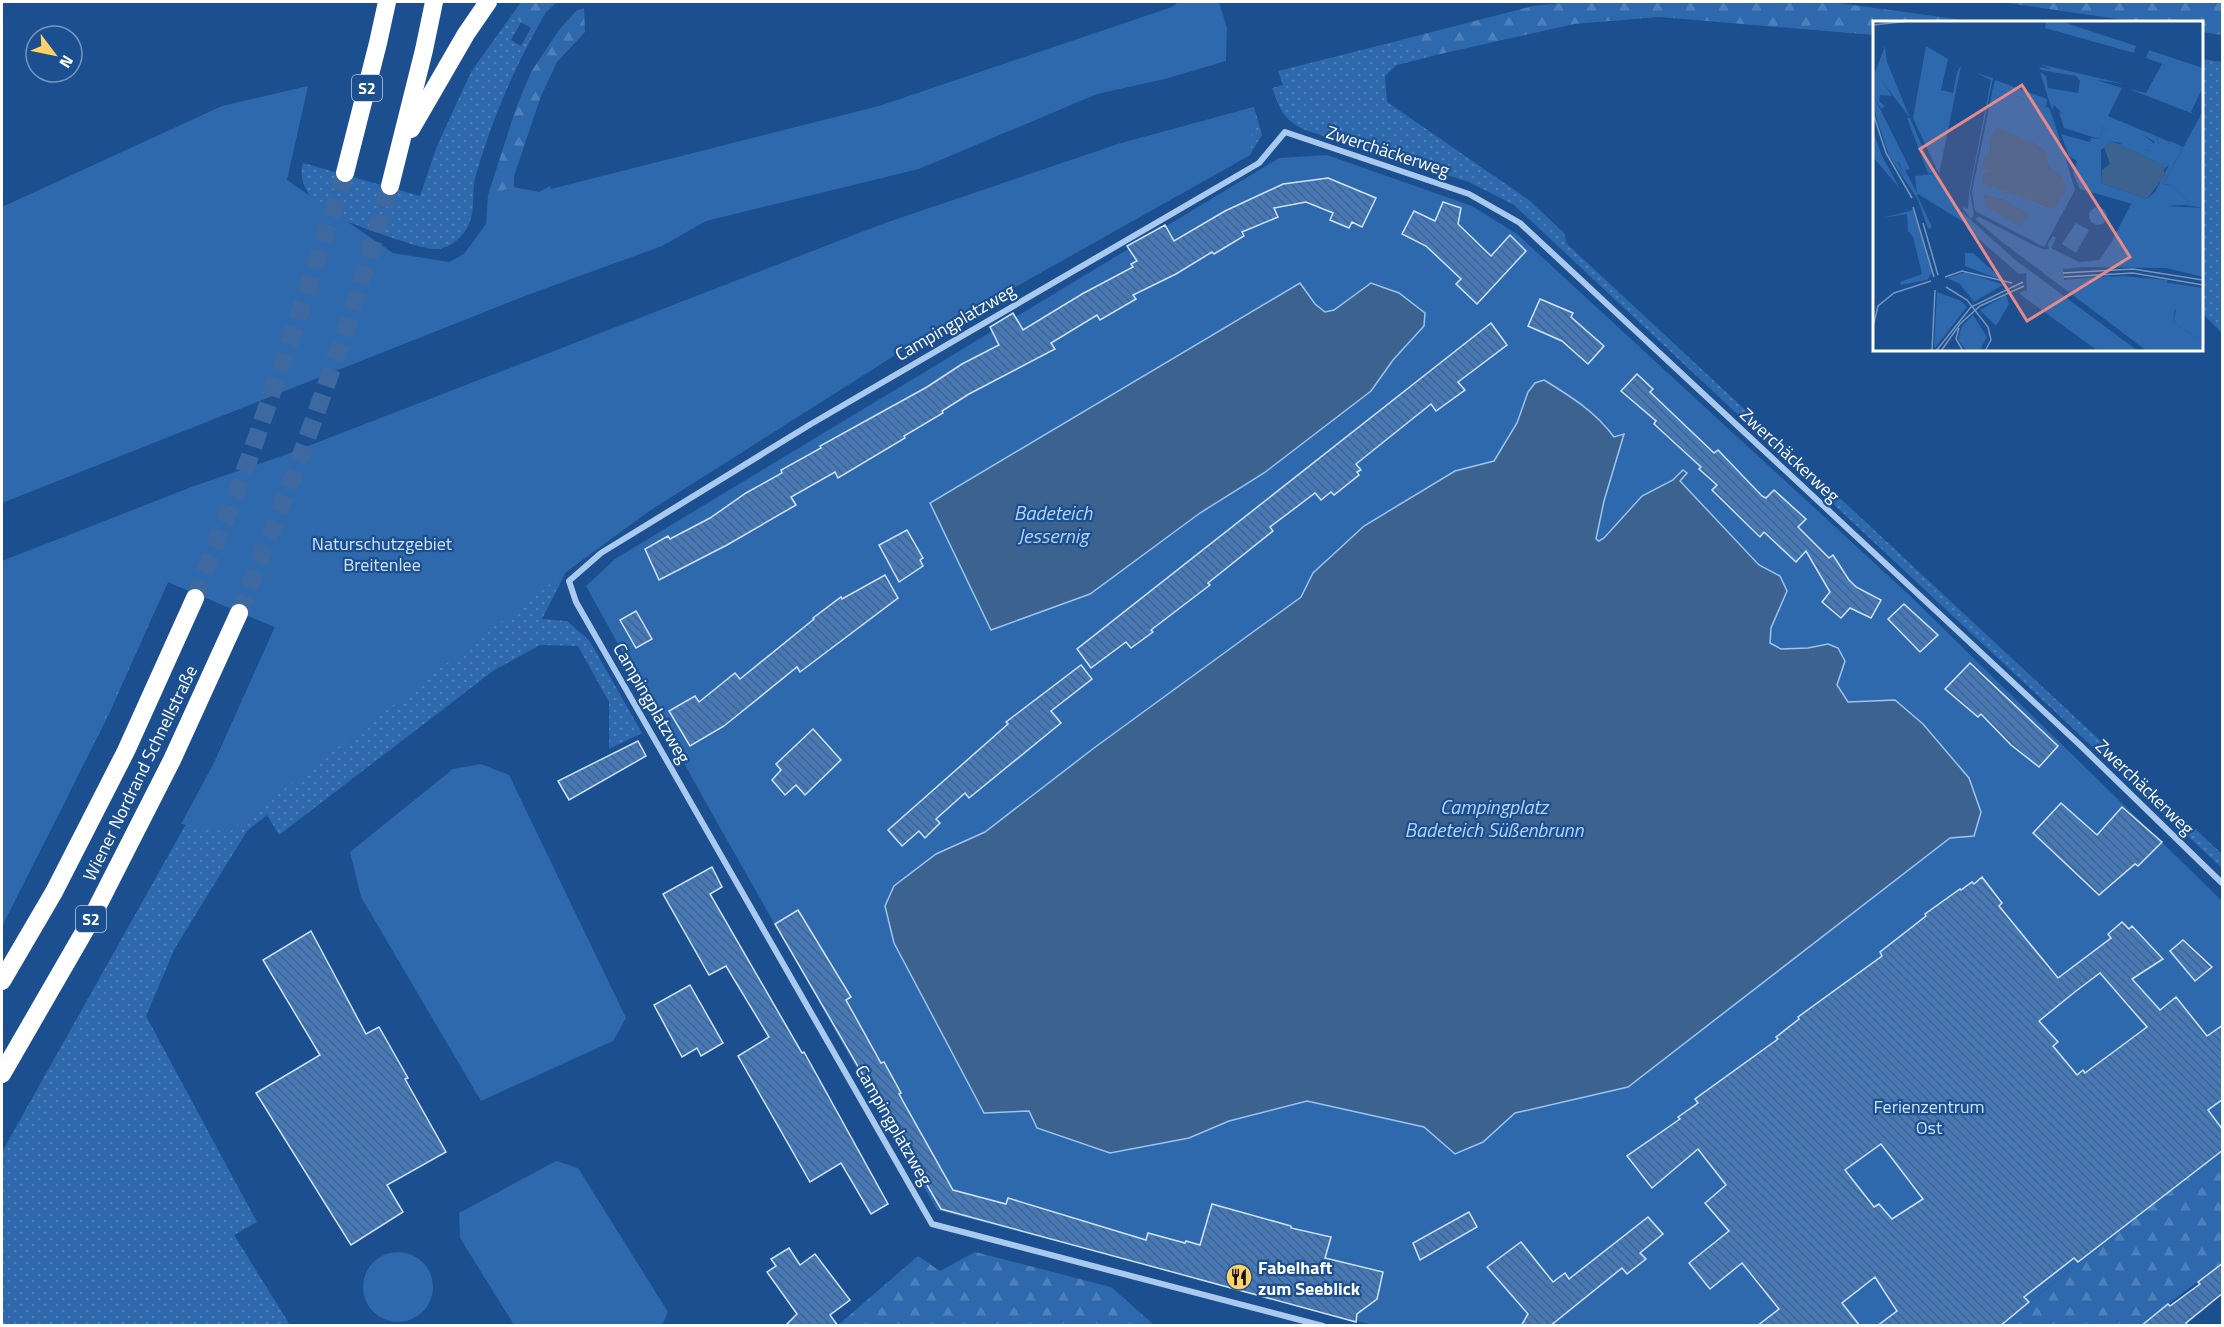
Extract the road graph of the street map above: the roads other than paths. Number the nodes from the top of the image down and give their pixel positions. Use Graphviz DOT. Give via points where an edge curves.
graph roads {
  1 [pos="387,2"];
  2 [pos="434,2"];
  3 [pos="488,2"];
  4 [pos="1285,132"];
  5 [pos="400,148"];
  6 [pos="345,173"];
  7 [pos="390,186"];
  8 [pos="195,598"];
  9 [pos="239,613"];
  10 [pos="2223,883"];
  11 [pos="2,981"];
  12 [pos="2,1074"];
  13 [pos="1323,1326"];
  1 -- 6 [label="highway, S2"];
  2 -- 5 [label="highway"];
  3 -- 5 [label="highway"];
  4 -- 10 [label="street, Zwerchäckerweg" via="1469,194 1520,223"];
  4 -- 13 [label="street, Campingplatzweg" via="1259,163 811,424 601,553 569,581 576,602 932,1224"];
  5 -- 7 [label="highway"];
  8 -- 11 [label="highway, Wiener Nordrand Schnellstraße / S2" via="126,751 54,892"];
  9 -- 12 [label="highway, Wiener Nordrand Schnellstraße / S2" via="172,760 88,925"];
}
